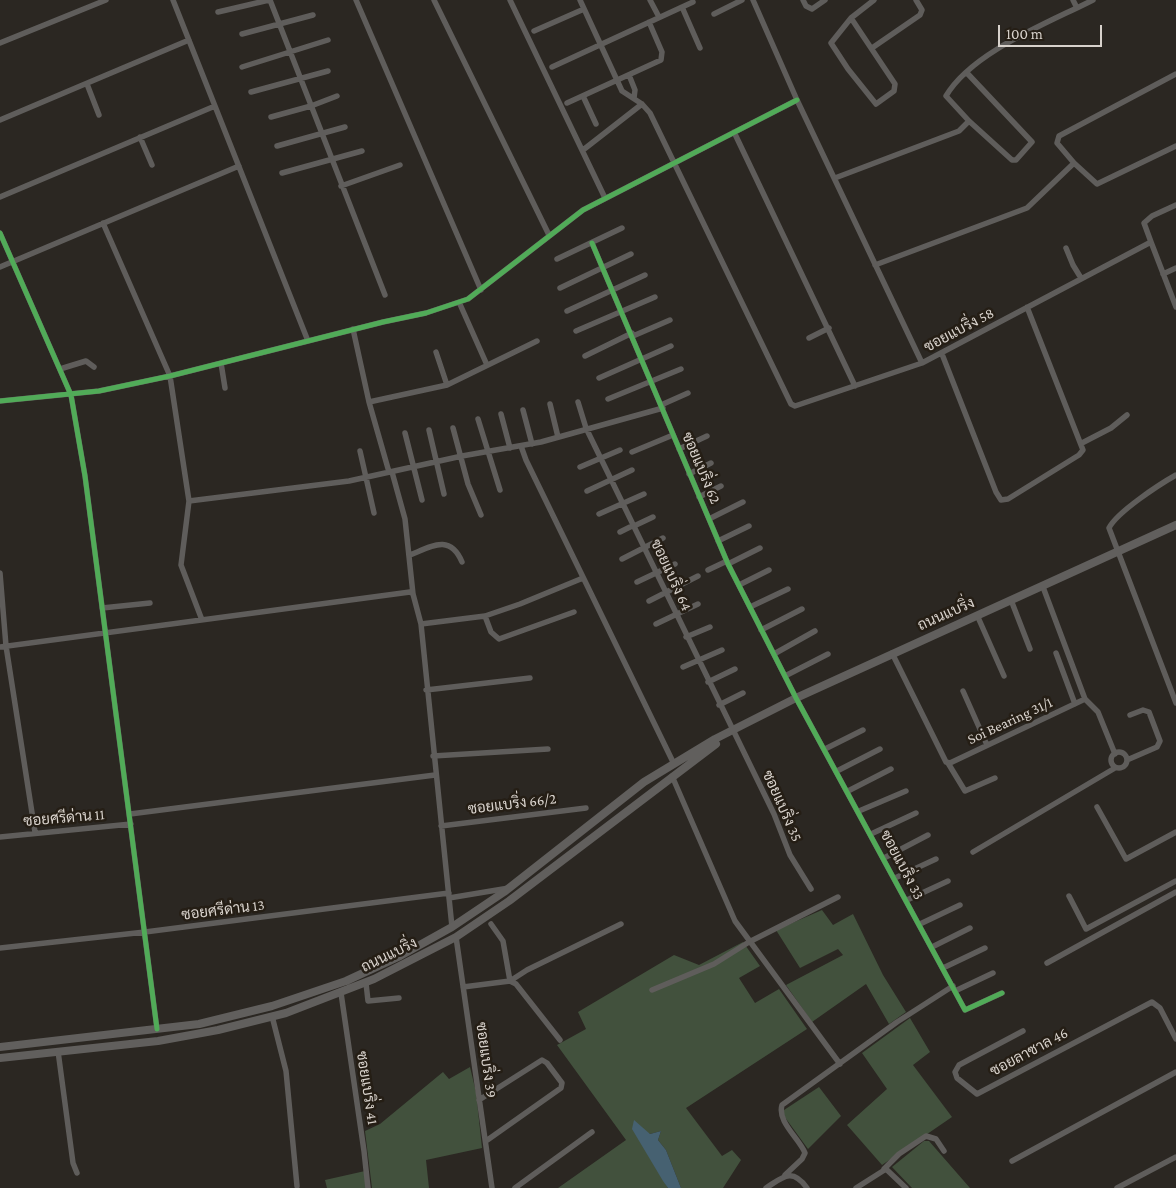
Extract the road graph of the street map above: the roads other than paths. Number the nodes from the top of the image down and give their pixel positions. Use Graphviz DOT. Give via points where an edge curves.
graph roads {
  1 [pos="106,0"];
  2 [pos="173,0"];
  3 [pos="270,0"];
  4 [pos="356,0"];
  5 [pos="434,0"];
  6 [pos="510,0"];
  7 [pos="580,0"];
  8 [pos="650,0"];
  9 [pos="742,0"];
  10 [pos="753,0"];
  11 [pos="803,0"];
  12 [pos="825,0"];
  13 [pos="874,0"];
  14 [pos="916,0"];
  15 [pos="1073,0"];
  16 [pos="1092,0"];
  17 [pos="693,2"];
  18 [pos="682,7"];
  19 [pos="1077,8"];
  20 [pos="584,9"];
  21 [pos="218,12"];
  22 [pos="714,14"];
  23 [pos="313,15"];
  24 [pos="659,17"];
  25 [pos="851,18"];
  26 [pos="649,22"];
  27 [pos="280,26"];
  28 [pos="534,31"];
  29 [pos="242,34"];
  30 [pos="189,40"];
  31 [pos="328,40"];
  32 [pos="0,43"];
  33 [pos="601,44"];
  34 [pos="700,48"];
  35 [pos="872,48"];
  36 [pos="290,52"];
  37 [pos="242,66"];
  38 [pos="552,67"];
  39 [pos="328,71"];
  40 [pos="967,73"];
  41 [pos="1176,74"];
  42 [pos="629,75"];
  43 [pos="300,79"];
  44 [pos="617,80"];
  45 [pos="87,84"];
  46 [pos="251,92"];
  47 [pos="337,96"];
  48 [pos="583,96"];
  49 [pos="634,98"];
  50 [pos="797,100"];
  51 [pos="568,104"];
  52 [pos="642,104"];
  53 [pos="215,106"];
  54 [pos="311,106"];
  55 [pos="99,115"];
  56 [pos="270,117"];
  57 [pos="0,120"];
  58 [pos="970,121"];
  59 [pos="596,124"];
  60 [pos="345,127"];
  61 [pos="734,132"];
  62 [pos="321,134"];
  63 [pos="140,137"];
  64 [pos="276,146"];
  65 [pos="1176,146"];
  66 [pos="583,150"];
  67 [pos="362,151"];
  68 [pos="331,159"];
  69 [pos="1074,163"];
  70 [pos="674,164"];
  71 [pos="400,165"];
  72 [pos="152,166"];
  73 [pos="239,166"];
  74 [pos="282,173"];
  75 [pos="835,178"];
  76 [pos="341,186"];
  77 [pos="0,197"];
  78 [pos="605,198"];
  79 [pos="1176,205"];
  80 [pos="103,223"];
  81 [pos="622,228"];
  82 [pos="0,233"];
  83 [pos="550,236"];
  84 [pos="1151,242"];
  85 [pos="592,243"];
  86 [pos="1066,248"];
  87 [pos="631,254"];
  88 [pos="557,259"];
  89 [pos="12,262"];
  90 [pos="875,266"];
  91 [pos="0,267"];
  92 [pos="603,268"];
  93 [pos="1176,268"];
  94 [pos="1163,274"];
  95 [pos="645,275"];
  96 [pos="1082,278"];
  97 [pos="560,288"];
  98 [pos="481,290"];
  99 [pos="613,290"];
  100 [pos="386,295"];
  101 [pos="655,297"];
  102 [pos="459,302"];
  103 [pos="1027,307"];
  104 [pos="1176,307"];
  105 [pos="568,311"];
  106 [pos="622,312"];
  107 [pos="670,320"];
  108 [pos="828,328"];
  109 [pos="353,329"];
  110 [pos="576,330"];
  111 [pos="632,335"];
  112 [pos="809,338"];
  113 [pos="308,341"];
  114 [pos="537,341"];
  115 [pos="671,346"];
  116 [pos="436,352"];
  117 [pos="942,354"];
  118 [pos="585,356"];
  119 [pos="643,359"];
  120 [pos="222,363"];
  121 [pos="922,363"];
  122 [pos="487,365"];
  123 [pos="94,367"];
  124 [pos="681,369"];
  125 [pos="60,370"];
  126 [pos="170,376"];
  127 [pos="599,378"];
  128 [pos="652,381"];
  129 [pos="446,385"];
  130 [pos="855,386"];
  131 [pos="225,388"];
  132 [pos="688,393"];
  133 [pos="72,395"];
  134 [pos="608,399"];
  135 [pos="0,401"];
  136 [pos="369,402"];
  137 [pos="578,402"];
  138 [pos="550,404"];
  139 [pos="662,407"];
  140 [pos="523,410"];
  141 [pos="501,414"];
  142 [pos="1127,415"];
  143 [pos="478,419"];
  144 [pos="452,428"];
  145 [pos="587,428"];
  146 [pos="429,430"];
  147 [pos="405,433"];
  148 [pos="673,435"];
  149 [pos="707,436"];
  150 [pos="558,437"];
  151 [pos="1082,443"];
  152 [pos="532,444"];
  153 [pos="521,446"];
  154 [pos="510,448"];
  155 [pos="679,449"];
  156 [pos="620,450"];
  157 [pos="360,451"];
  158 [pos="487,452"];
  159 [pos="632,452"];
  160 [pos="462,456"];
  161 [pos="601,458"];
  162 [pos="436,462"];
  163 [pos="711,463"];
  164 [pos="413,467"];
  165 [pos="580,467"];
  166 [pos="632,470"];
  167 [pos="390,472"];
  168 [pos="689,474"];
  169 [pos="1176,475"];
  170 [pos="366,477"];
  171 [pos="612,480"];
  172 [pos="721,486"];
  173 [pos="500,490"];
  174 [pos="587,491"];
  175 [pos="444,494"];
  176 [pos="644,494"];
  177 [pos="699,497"];
  178 [pos="422,500"];
  179 [pos="189,501"];
  180 [pos="743,502"];
  181 [pos="623,503"];
  182 [pos="374,513"];
  183 [pos="599,514"];
  184 [pos="481,515"];
  185 [pos="654,517"];
  186 [pos="708,519"];
  187 [pos="634,525"];
  188 [pos="1176,525"];
  189 [pos="749,526"];
  190 [pos="620,532"];
  191 [pos="663,538"];
  192 [pos="718,541"];
  193 [pos="644,548"];
  194 [pos="760,548"];
  195 [pos="1118,553"];
  196 [pos="410,555"];
  197 [pos="622,559"];
  198 [pos="462,562"];
  199 [pos="727,563"];
  200 [pos="675,564"];
  201 [pos="708,570"];
  202 [pos="769,570"];
  203 [pos="0,573"];
  204 [pos="656,573"];
  205 [pos="698,576"];
  206 [pos="583,578"];
  207 [pos="637,582"];
  208 [pos="739,585"];
  209 [pos="1043,586"];
  210 [pos="788,589"];
  211 [pos="665,593"];
  212 [pos="413,594"];
  213 [pos="649,600"];
  214 [pos="1011,600"];
  215 [pos="150,603"];
  216 [pos="698,604"];
  217 [pos="750,607"];
  218 [pos="102,608"];
  219 [pos="802,609"];
  220 [pos="574,612"];
  221 [pos="676,615"];
  222 [pos="978,615"];
  223 [pos="485,616"];
  224 [pos="202,620"];
  225 [pos="421,624"];
  226 [pos="656,624"];
  227 [pos="710,627"];
  228 [pos="761,630"];
  229 [pos="815,631"];
  230 [pos="106,633"];
  231 [pos="686,637"];
  232 [pos="3,646"];
  233 [pos="1030,649"];
  234 [pos="722,650"];
  235 [pos="1056,653"];
  236 [pos="774,654"];
  237 [pos="828,654"];
  238 [pos="892,654"];
  239 [pos="698,661"];
  240 [pos="683,667"];
  241 [pos="735,669"];
  242 [pos="785,676"];
  243 [pos="1004,676"];
  244 [pos="530,678"];
  245 [pos="708,682"];
  246 [pos="426,690"];
  247 [pos="962,692"];
  248 [pos="743,693"];
  249 [pos="796,698"];
  250 [pos="1085,699"];
  251 [pos="1176,703"];
  252 [pos="1075,704"];
  253 [pos="719,705"];
  254 [pos="1130,715"];
  255 [pos="863,730"];
  256 [pos="730,732"];
  257 [pos="987,745"];
  258 [pos="548,749"];
  259 [pos="825,749"];
  260 [pos="880,749"];
  261 [pos="1115,754"];
  262 [pos="433,756"];
  263 [pos="1127,760"];
  264 [pos="948,763"];
  265 [pos="674,764"];
  266 [pos="1115,768"];
  267 [pos="891,769"];
  268 [pos="837,771"];
  269 [pos="436,775"];
  270 [pos="672,776"];
  271 [pos="995,778"];
  272 [pos="848,791"];
  273 [pos="906,791"];
  274 [pos="1097,807"];
  275 [pos="586,808"];
  276 [pos="859,811"];
  277 [pos="916,813"];
  278 [pos="130,814"];
  279 [pos="131,824"];
  280 [pos="441,826"];
  281 [pos="35,832"];
  282 [pos="1176,832"];
  283 [pos="871,834"];
  284 [pos="928,835"];
  285 [pos="0,837"];
  286 [pos="974,852"];
  287 [pos="884,858"];
  288 [pos="936,859"];
  289 [pos="895,878"];
  290 [pos="948,881"];
  291 [pos="1176,881"];
  292 [pos="510,888"];
  293 [pos="810,889"];
  294 [pos="1176,892"];
  295 [pos="449,895"];
  296 [pos="1069,896"];
  297 [pos="838,897"];
  298 [pos="906,900"];
  299 [pos="960,905"];
  300 [pos="491,924"];
  301 [pos="621,924"];
  302 [pos="920,924"];
  303 [pos="452,927"];
  304 [pos="970,928"];
  305 [pos="145,932"];
  306 [pos="456,937"];
  307 [pos="749,942"];
  308 [pos="932,947"];
  309 [pos="0,948"];
  310 [pos="985,948"];
  311 [pos="1048,963"];
  312 [pos="943,968"];
  313 [pos="993,974"];
  314 [pos="510,981"];
  315 [pos="366,983"];
  316 [pos="463,987"];
  317 [pos="954,988"];
  318 [pos="652,990"];
  319 [pos="341,993"];
  320 [pos="1002,993"];
  321 [pos="399,998"];
  322 [pos="272,1016"];
  323 [pos="157,1029"];
  324 [pos="1023,1031"];
  325 [pos="79,1038"];
  326 [pos="1176,1039"];
  327 [pos="560,1040"];
  328 [pos="0,1047"];
  329 [pos="80,1048"];
  330 [pos="58,1051"];
  331 [pos="0,1058"];
  332 [pos="840,1064"];
  333 [pos="1176,1072"];
  334 [pos="479,1100"];
  335 [pos="592,1132"];
  336 [pos="486,1141"];
  337 [pos="944,1151"];
  338 [pos="1176,1157"];
  339 [pos="1012,1160"];
  340 [pos="884,1169"];
  341 [pos="77,1173"];
  342 [pos="785,1175"];
  343 [pos="297,1186"];
  344 [pos="368,1188"];
  345 [pos="492,1188"];
  346 [pos="515,1188"];
  347 [pos="766,1188"];
  348 [pos="807,1188"];
  349 [pos="856,1188"];
  350 [pos="906,1188"];
  351 [pos="1117,1188"];
  1 -- 32 [label="street"];
  2 -- 30 [label="street"];
  3 -- 21 [label="street"];
  3 -- 27 [label="street"];
  4 -- 98 [label="street"];
  5 -- 83 [label="street"];
  6 -- 66 [label="street"];
  7 -- 20 [label="street"];
  8 -- 24 [label="street"];
  9 -- 22 [label="street"];
  10 -- 50 [label="street, ซอยแบริ่ง 58"];
  11 -- 12 [label="street" via="812,8"];
  13 -- 25 [label="street"];
  14 -- 35 [label="street" via="922,10 920,15"];
  15 -- 19 [label="street"];
  16 -- 19 [label="street"];
  17 -- 18 [label="street"];
  18 -- 24 [label="street"];
  18 -- 34 [label="street"];
  19 -- 40 [label="street" via="991,52"];
  20 -- 28 [label="street"];
  20 -- 33 [label="street"];
  23 -- 27 [label="street"];
  24 -- 26 [label="street"];
  25 -- 35 [label="street"];
  25 -- 35 [label="street" via="832,40 832,45 876,104 896,87"];
  26 -- 33 [label="street"];
  26 -- 42 [label="street" via="662,58"];
  27 -- 29 [label="street"];
  27 -- 36 [label="street"];
  30 -- 45 [label="street"];
  30 -- 53 [label="street"];
  31 -- 36 [label="street"];
  33 -- 38 [label="street"];
  33 -- 44 [label="street"];
  36 -- 37 [label="street"];
  36 -- 43 [label="street"];
  39 -- 43 [label="street"];
  40 -- 58 [label="street" via="946,96"];
  40 -- 58 [label="street" via="1032,142 1014,160"];
  41 -- 69 [label="street" via="1058,136 1057,144"];
  42 -- 44 [label="street"];
  42 -- 49 [label="street" via="635,90"];
  43 -- 46 [label="street"];
  43 -- 54 [label="street"];
  44 -- 48 [label="street"];
  44 -- 49 [label="street" via="622,91"];
  45 -- 55 [label="street"];
  45 -- 57 [label="street"];
  47 -- 54 [label="street"];
  48 -- 51 [label="street"];
  48 -- 59 [label="street"];
  49 -- 52 [label="street"];
  50 -- 61 [label="street"];
  50 -- 75 [label="street, ซอยแบริ่ง 58"];
  52 -- 66 [label="street"];
  52 -- 70 [label="street" via="650,113"];
  53 -- 63 [label="street"];
  53 -- 73 [label="street"];
  54 -- 56 [label="street"];
  54 -- 62 [label="street"];
  58 -- 75 [label="street" via="955,133"];
  60 -- 62 [label="street"];
  61 -- 70 [label="street"];
  61 -- 108 [label="street"];
  62 -- 64 [label="street"];
  62 -- 68 [label="street"];
  63 -- 72 [label="street"];
  63 -- 77 [label="street"];
  65 -- 69 [label="street" via="1097,184"];
  66 -- 78 [label="street"];
  67 -- 68 [label="street"];
  68 -- 74 [label="street"];
  68 -- 76 [label="street"];
  69 -- 90 [label="street" via="1028,208"];
  70 -- 78 [label="street"];
  70 -- 130 [label="street" via="789,402 795,406"];
  71 -- 76 [label="street"];
  73 -- 80 [label="street"];
  73 -- 113 [label="street"];
  75 -- 90 [label="street, ซอยแบริ่ง 58"];
  76 -- 100 [label="street"];
  78 -- 83 [label="street" via="583,210"];
  79 -- 84 [label="street" via="1144,223"];
  80 -- 89 [label="street"];
  80 -- 126 [label="street"];
  81 -- 85 [label="street"];
  82 -- 89 [label="street"];
  83 -- 98 [label="street"];
  84 -- 94 [label="street"];
  84 -- 96 [label="street, ซอยแบริ่ง 58"];
  85 -- 88 [label="street"];
  85 -- 92 [label="street, ซอยแบริ่ง 62"];
  86 -- 96 [label="street"];
  87 -- 92 [label="street"];
  89 -- 91 [label="street"];
  89 -- 125 [label="street"];
  90 -- 121 [label="street, ซอยแบริ่ง 58"];
  92 -- 97 [label="street"];
  92 -- 99 [label="street, ซอยแบริ่ง 62"];
  93 -- 94 [label="street"];
  94 -- 104 [label="street"];
  95 -- 99 [label="street"];
  96 -- 103 [label="street, ซอยแบริ่ง 58"];
  98 -- 102 [label="street"];
  99 -- 105 [label="street"];
  99 -- 106 [label="street, ซอยแบริ่ง 62"];
  101 -- 106 [label="street"];
  102 -- 109 [label="street" via="426,313"];
  102 -- 122 [label="street"];
  103 -- 117 [label="street, ซอยแบริ่ง 58"];
  103 -- 151 [label="street"];
  106 -- 110 [label="street"];
  106 -- 111 [label="street, ซอยแบริ่ง 62"];
  107 -- 111 [label="street"];
  108 -- 112 [label="street"];
  108 -- 130 [label="street"];
  109 -- 113 [label="street"];
  109 -- 136 [label="street"];
  111 -- 118 [label="street"];
  111 -- 119 [label="street, ซอยแบริ่ง 62"];
  113 -- 120 [label="street"];
  114 -- 122 [label="street"];
  115 -- 119 [label="street"];
  116 -- 129 [label="street"];
  117 -- 121 [label="street, ซอยแบริ่ง 58"];
  117 -- 151 [label="street" via="1001,500 1008,499 1079,456 1083,450"];
  119 -- 127 [label="street"];
  119 -- 128 [label="street, ซอยแบริ่ง 62"];
  120 -- 126 [label="street"];
  120 -- 131 [label="street"];
  121 -- 130 [label="street"];
  122 -- 129 [label="street"];
  123 -- 125 [label="street" via="86,361"];
  124 -- 128 [label="street"];
  125 -- 133 [label="street"];
  126 -- 133 [label="street"];
  126 -- 179 [label="street"];
  128 -- 134 [label="street"];
  128 -- 139 [label="street, ซอยแบริ่ง 62"];
  129 -- 136 [label="street"];
  132 -- 139 [label="street"];
  133 -- 135 [label="street"];
  133 -- 218 [label="street"];
  136 -- 167 [label="street"];
  137 -- 145 [label="street, ซอยแบริ่ง 64"];
  138 -- 150 [label="street"];
  139 -- 145 [label="street"];
  139 -- 148 [label="street, ซอยแบริ่ง 62"];
  140 -- 152 [label="street"];
  141 -- 154 [label="street"];
  142 -- 151 [label="street" via="1111,428"];
  143 -- 158 [label="street"];
  144 -- 160 [label="street"];
  145 -- 150 [label="street"];
  145 -- 161 [label="street, ซอยแบริ่ง 64"];
  146 -- 162 [label="street"];
  147 -- 164 [label="street"];
  148 -- 155 [label="street, ซอยแบริ่ง 62"];
  148 -- 159 [label="street"];
  149 -- 155 [label="street"];
  150 -- 152 [label="street"];
  152 -- 153 [label="street"];
  153 -- 154 [label="street"];
  153 -- 206 [label="street"];
  154 -- 158 [label="street"];
  155 -- 168 [label="street, ซอยแบริ่ง 62"];
  156 -- 161 [label="street"];
  157 -- 170 [label="street"];
  158 -- 160 [label="street"];
  158 -- 173 [label="street"];
  160 -- 162 [label="street"];
  160 -- 184 [label="street" via="468,484"];
  161 -- 165 [label="street"];
  161 -- 171 [label="street, ซอยแบริ่ง 64"];
  162 -- 164 [label="street"];
  162 -- 175 [label="street"];
  163 -- 168 [label="street"];
  164 -- 167 [label="street"];
  164 -- 178 [label="street"];
  166 -- 171 [label="street"];
  167 -- 170 [label="street"];
  167 -- 196 [label="street" via="405,519"];
  168 -- 177 [label="street, ซอยแบริ่ง 62"];
  169 -- 195 [label="street" via="1112,524 1110,534"];
  170 -- 179 [label="street"];
  170 -- 182 [label="street"];
  171 -- 174 [label="street"];
  171 -- 181 [label="street, ซอยแบริ่ง 64"];
  172 -- 177 [label="street"];
  176 -- 181 [label="street"];
  177 -- 186 [label="street, ซอยแบริ่ง 62"];
  179 -- 224 [label="street" via="181,565"];
  180 -- 186 [label="street"];
  181 -- 183 [label="street"];
  181 -- 187 [label="street, ซอยแบริ่ง 64"];
  185 -- 187 [label="street"];
  186 -- 192 [label="street, ซอยแบริ่ง 62"];
  187 -- 190 [label="street"];
  187 -- 193 [label="street, ซอยแบริ่ง 64"];
  188 -- 195 [label="main road, ถนนแบริ่ง"];
  189 -- 192 [label="street"];
  191 -- 193 [label="street"];
  192 -- 199 [label="street, ซอยแบริ่ง 62"];
  193 -- 197 [label="street"];
  193 -- 204 [label="street, ซอยแบริ่ง 64"];
  194 -- 199 [label="street"];
  195 -- 209 [label="main road, ถนนแบริ่ง"];
  195 -- 251 [label="street"];
  196 -- 198 [label="street" via="435,545 450,545 456,549"];
  196 -- 212 [label="street"];
  199 -- 201 [label="street"];
  199 -- 208 [label="street, ซอยแบริ่ง 62"];
  200 -- 204 [label="street"];
  202 -- 208 [label="street"];
  203 -- 232 [label="street"];
  204 -- 207 [label="street"];
  204 -- 211 [label="street, ซอยแบริ่ง 64"];
  205 -- 211 [label="street"];
  206 -- 223 [label="street"];
  206 -- 265 [label="street"];
  208 -- 217 [label="street, ซอยแบริ่ง 62"];
  209 -- 214 [label="main road, ถนนแบริ่ง"];
  209 -- 250 [label="street"];
  210 -- 217 [label="street"];
  211 -- 213 [label="street"];
  211 -- 221 [label="street, ซอยแบริ่ง 64"];
  212 -- 224 [label="street"];
  212 -- 225 [label="street"];
  214 -- 222 [label="main road, ถนนแบริ่ง"];
  214 -- 233 [label="street"];
  215 -- 218 [label="street"];
  216 -- 221 [label="street"];
  217 -- 228 [label="street, ซอยแบริ่ง 62"];
  218 -- 230 [label="street"];
  219 -- 228 [label="street"];
  220 -- 223 [label="street" via="499,639 491,632"];
  221 -- 226 [label="street"];
  221 -- 231 [label="street, ซอยแบริ่ง 64"];
  222 -- 238 [label="main road, ถนนแบริ่ง"];
  222 -- 243 [label="street"];
  223 -- 225 [label="street"];
  224 -- 230 [label="street"];
  225 -- 246 [label="street"];
  227 -- 231 [label="street"];
  228 -- 236 [label="street, ซอยแบริ่ง 62"];
  229 -- 236 [label="street"];
  230 -- 232 [label="street"];
  230 -- 278 [label="street"];
  231 -- 239 [label="street, ซอยแบริ่ง 64"];
  232 -- 281 [label="street"];
  234 -- 239 [label="street"];
  235 -- 252 [label="street"];
  236 -- 242 [label="street, ซอยแบริ่ง 62"];
  237 -- 242 [label="street"];
  238 -- 249 [label="main road, ถนนแบริ่ง"];
  238 -- 264 [label="street"];
  239 -- 240 [label="street"];
  239 -- 245 [label="street, ซอยแบริ่ง 64"];
  241 -- 245 [label="street"];
  242 -- 249 [label="street, ซอยแบริ่ง 62"];
  244 -- 246 [label="street"];
  245 -- 253 [label="street, ซอยแบริ่ง 64"];
  246 -- 262 [label="street"];
  247 -- 257 [label="street"];
  248 -- 253 [label="street"];
  249 -- 256 [label="main road, ถนนแบริ่ง"];
  249 -- 259 [label="street, ซอยแบริ่ง 33"];
  250 -- 252 [label="street, Soi Bearing 31/1"];
  250 -- 261 [label="street" via="1098,712"];
  252 -- 257 [label="street, Soi Bearing 31/1"];
  253 -- 256 [label="street, ซอยแบริ่ง 64"];
  254 -- 263 [label="street" via="1143,710 1149,712 1160,740 1158,747"];
  255 -- 259 [label="street"];
  256 -- 265 [label="main road, ถนนแบริ่ง"];
  256 -- 270 [label="main road, ถนนแบริ่ง"];
  256 -- 293 [label="street, ซอยแบริ่ง 35"];
  257 -- 264 [label="street, Soi Bearing 31/1"];
  258 -- 262 [label="street"];
  259 -- 268 [label="street, ซอยแบริ่ง 33"];
  260 -- 268 [label="street"];
  261 -- 263 [label="street" via="1123,754"];
  261 -- 266 [label="street" via="1111,761"];
  262 -- 269 [label="street"];
  263 -- 266 [label="street" via="1123,767"];
  264 -- 271 [label="street" via="965,791"];
  265 -- 292 [label="main road, ถนนแบริ่ง" via="644,782"];
  266 -- 286 [label="street"];
  267 -- 272 [label="street"];
  268 -- 272 [label="street, ซอยแบริ่ง 33"];
  269 -- 278 [label="street"];
  269 -- 280 [label="street"];
  270 -- 306 [label="main road, ถนนแบริ่ง" via="509,901"];
  270 -- 307 [label="street" via="735,921"];
  272 -- 276 [label="street, ซอยแบริ่ง 33"];
  273 -- 276 [label="street"];
  274 -- 282 [label="street" via="1126,859"];
  275 -- 280 [label="street, ซอยแบริ่ง 66/2"];
  276 -- 283 [label="street, ซอยแบริ่ง 33"];
  277 -- 283 [label="street"];
  278 -- 279 [label="street"];
  279 -- 281 [label="street, ซอยศรีด่าน 11"];
  279 -- 305 [label="street"];
  280 -- 295 [label="street"];
  281 -- 285 [label="street, ซอยศรีด่าน 11"];
  283 -- 287 [label="street, ซอยแบริ่ง 33"];
  284 -- 287 [label="street"];
  287 -- 289 [label="street, ซอยแบริ่ง 33"];
  288 -- 289 [label="street"];
  289 -- 298 [label="street, ซอยแบริ่ง 33"];
  290 -- 298 [label="street"];
  291 -- 296 [label="street" via="1086,929"];
  292 -- 295 [label="street, ซอยศรีด่าน 13"];
  292 -- 303 [label="main road, ถนนแบริ่ง"];
  294 -- 311 [label="street"];
  295 -- 303 [label="street"];
  295 -- 305 [label="street, ซอยศรีด่าน 13"];
  297 -- 307 [label="street"];
  298 -- 302 [label="street, ซอยแบริ่ง 33"];
  299 -- 302 [label="street"];
  300 -- 314 [label="street" via="503,942"];
  301 -- 314 [label="street"];
  302 -- 308 [label="street, ซอยแบริ่ง 33"];
  303 -- 323 [label="main road, ถนนแบริ่ง" via="346,981 235,1016"];
  304 -- 308 [label="street"];
  305 -- 309 [label="street, ซอยศรีด่าน 13"];
  305 -- 323 [label="street"];
  306 -- 315 [label="main road, ถนนแบริ่ง"];
  306 -- 316 [label="street, ซอยแบริ่ง 39"];
  307 -- 318 [label="street" via="714,964"];
  307 -- 332 [label="street"];
  308 -- 312 [label="street, ซอยแบริ่ง 33"];
  310 -- 312 [label="street"];
  312 -- 317 [label="street, ซอยแบริ่ง 33"];
  313 -- 317 [label="street"];
  314 -- 316 [label="street"];
  314 -- 327 [label="street" via="522,989"];
  315 -- 319 [label="main road, ถนนแบริ่ง"];
  315 -- 321 [label="street" via="368,1001"];
  316 -- 334 [label="street, ซอยแบริ่ง 39"];
  317 -- 320 [label="street, ซอยแบริ่ง 33" via="965,1010"];
  317 -- 332 [label="street"];
  319 -- 322 [label="main road, ถนนแบริ่ง"];
  319 -- 344 [label="street, ซอยแบริ่ง 41"];
  322 -- 329 [label="main road, ถนนแบริ่ง" via="158,1041"];
  322 -- 343 [label="street" via="286,1071"];
  323 -- 325 [label="main road, ถนนแบริ่ง"];
  324 -- 326 [label="street, ซอยลาซาล 46" via="959,1065 958,1078 977,1094 1152,1002 1160,1008"];
  325 -- 328 [label="main road, ถนนแบริ่ง"];
  325 -- 329 [label="main road"];
  329 -- 330 [label="main road, ถนนแบริ่ง"];
  330 -- 331 [label="main road, ถนนแบริ่ง"];
  330 -- 341 [label="street" via="72,1163"];
  332 -- 342 [label="street" via="782,1106 780,1112 805,1153"];
  333 -- 339 [label="street"];
  334 -- 336 [label="street, ซอยแบริ่ง 39"];
  334 -- 336 [label="street" via="542,1060 562,1083 561,1088"];
  335 -- 346 [label="street"];
  336 -- 345 [label="street, ซอยแบริ่ง 39"];
  337 -- 340 [label="street" via="936,1139 926,1136 899,1154"];
  338 -- 351 [label="street"];
  340 -- 349 [label="street"];
  340 -- 350 [label="street"];
  342 -- 347 [label="street"];
  342 -- 348 [label="street" via="794,1176"];
}
